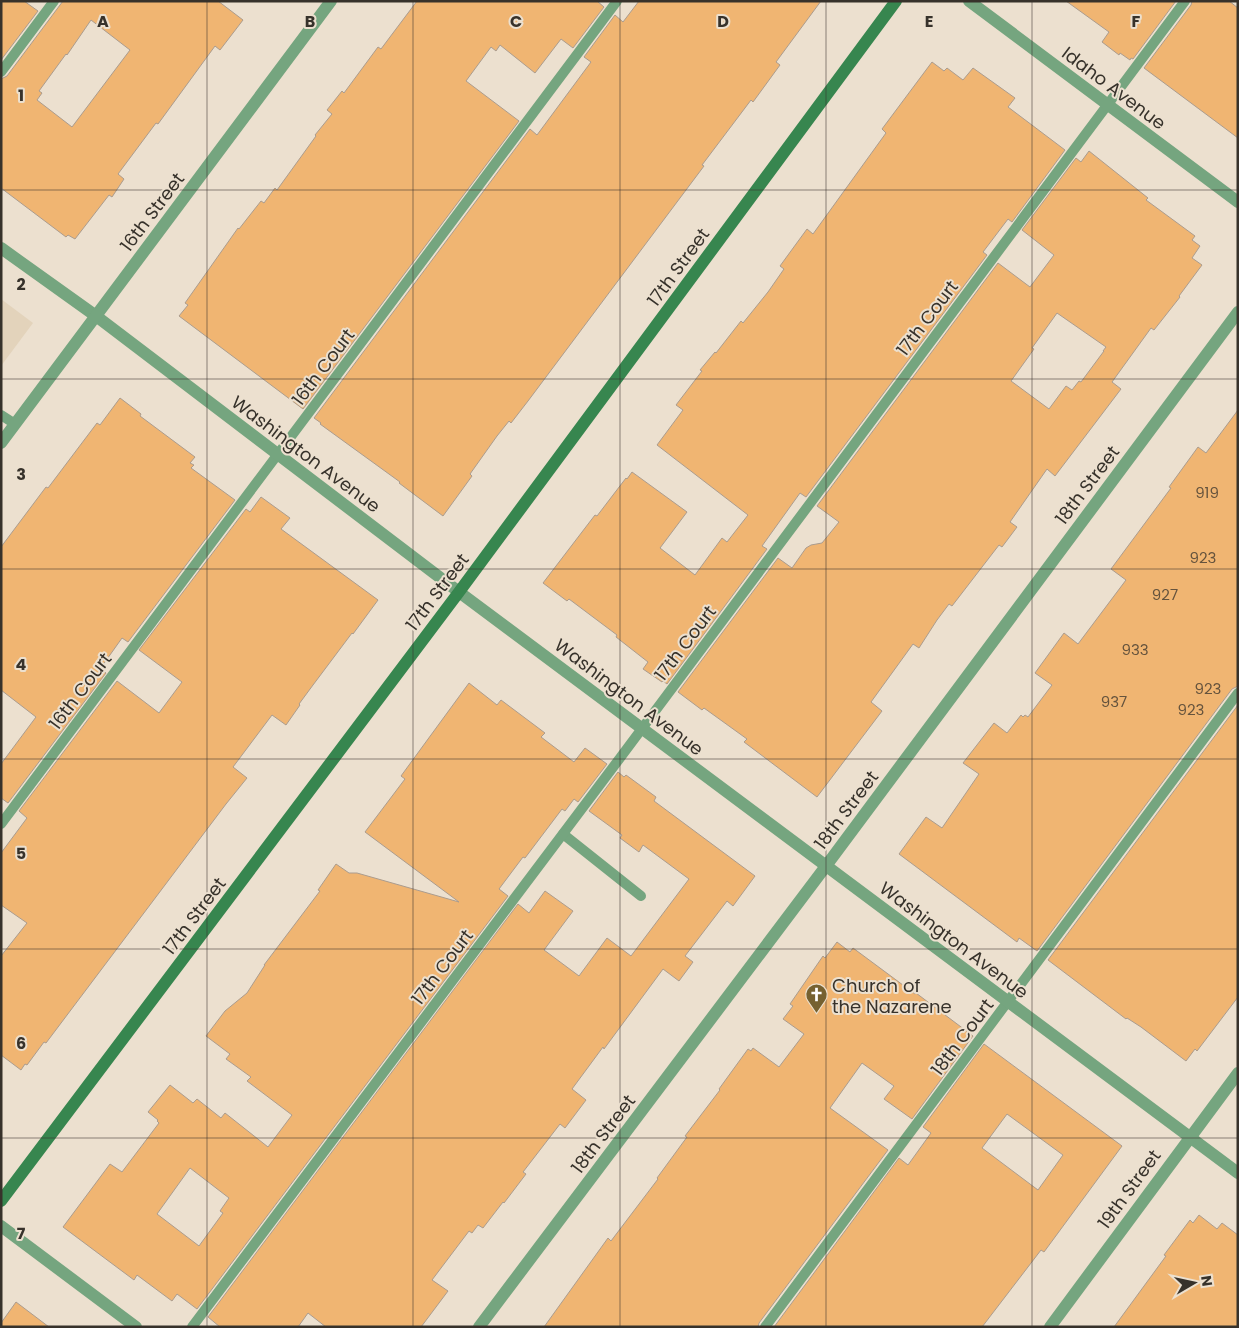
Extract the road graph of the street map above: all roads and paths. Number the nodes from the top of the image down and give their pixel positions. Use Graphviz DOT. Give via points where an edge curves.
graph roads {
  1 [pos="54,1"];
  2 [pos="331,1"];
  3 [pos="617,1"];
  4 [pos="896,1"];
  5 [pos="969,1"];
  6 [pos="1185,1"];
  7 [pos="1,72"];
  8 [pos="1108,105"];
  9 [pos="1238,202"];
  10 [pos="1,248"];
  11 [pos="1238,312"];
  12 [pos="96,316"];
  13 [pos="1,415"];
  14 [pos="16,424"];
  15 [pos="1,443"];
  16 [pos="278,455"];
  17 [pos="459,592"];
  18 [pos="1238,693"];
  19 [pos="642,728"];
  20 [pos="1,824"];
  21 [pos="563,834"];
  22 [pos="826,866"];
  23 [pos="641,896"];
  24 [pos="1008,1002"];
  25 [pos="1238,1073"];
  26 [pos="1189,1137"];
  27 [pos="1238,1173"];
  28 [pos="1,1201"];
  29 [pos="1,1226"];
  30 [pos="136,1327"];
  31 [pos="192,1327"];
  32 [pos="479,1327"];
  33 [pos="765,1327"];
  34 [pos="1050,1327"];
  1 -- 7 [label="lane"];
  2 -- 12 [label="street, 16th Street"];
  3 -- 16 [label="lane, 16th Court"];
  4 -- 17 [label="street, 17th Street"];
  5 -- 8 [label="street, Idaho Avenue"];
  6 -- 8 [label="lane, 17th Court"];
  8 -- 9 [label="street, Idaho Avenue"];
  8 -- 19 [label="lane, 17th Court"];
  10 -- 12 [label="street, Washington Avenue"];
  11 -- 22 [label="street, 18th Street"];
  12 -- 14 [label="street, 16th Street"];
  12 -- 16 [label="street, Washington Avenue"];
  13 -- 14 [label="lane"];
  14 -- 15 [label="street, 16th Street"];
  16 -- 17 [label="street, Washington Avenue"];
  16 -- 20 [label="lane, 16th Court"];
  17 -- 19 [label="street, Washington Avenue"];
  17 -- 28 [label="street, 17th Street"];
  18 -- 24 [label="lane, 18th Court"];
  19 -- 21 [label="lane, 17th Court"];
  19 -- 22 [label="street, Washington Avenue"];
  21 -- 23 [label="lane"];
  21 -- 31 [label="lane, 17th Court"];
  22 -- 24 [label="street, Washington Avenue"];
  22 -- 32 [label="street, 18th Street"];
  24 -- 26 [label="street, Washington Avenue"];
  24 -- 33 [label="lane, 18th Court"];
  25 -- 26 [label="street, 19th Street"];
  26 -- 27 [label="street, Washington Avenue"];
  26 -- 34 [label="street, 19th Street"];
  29 -- 30 [label="street"];
}
